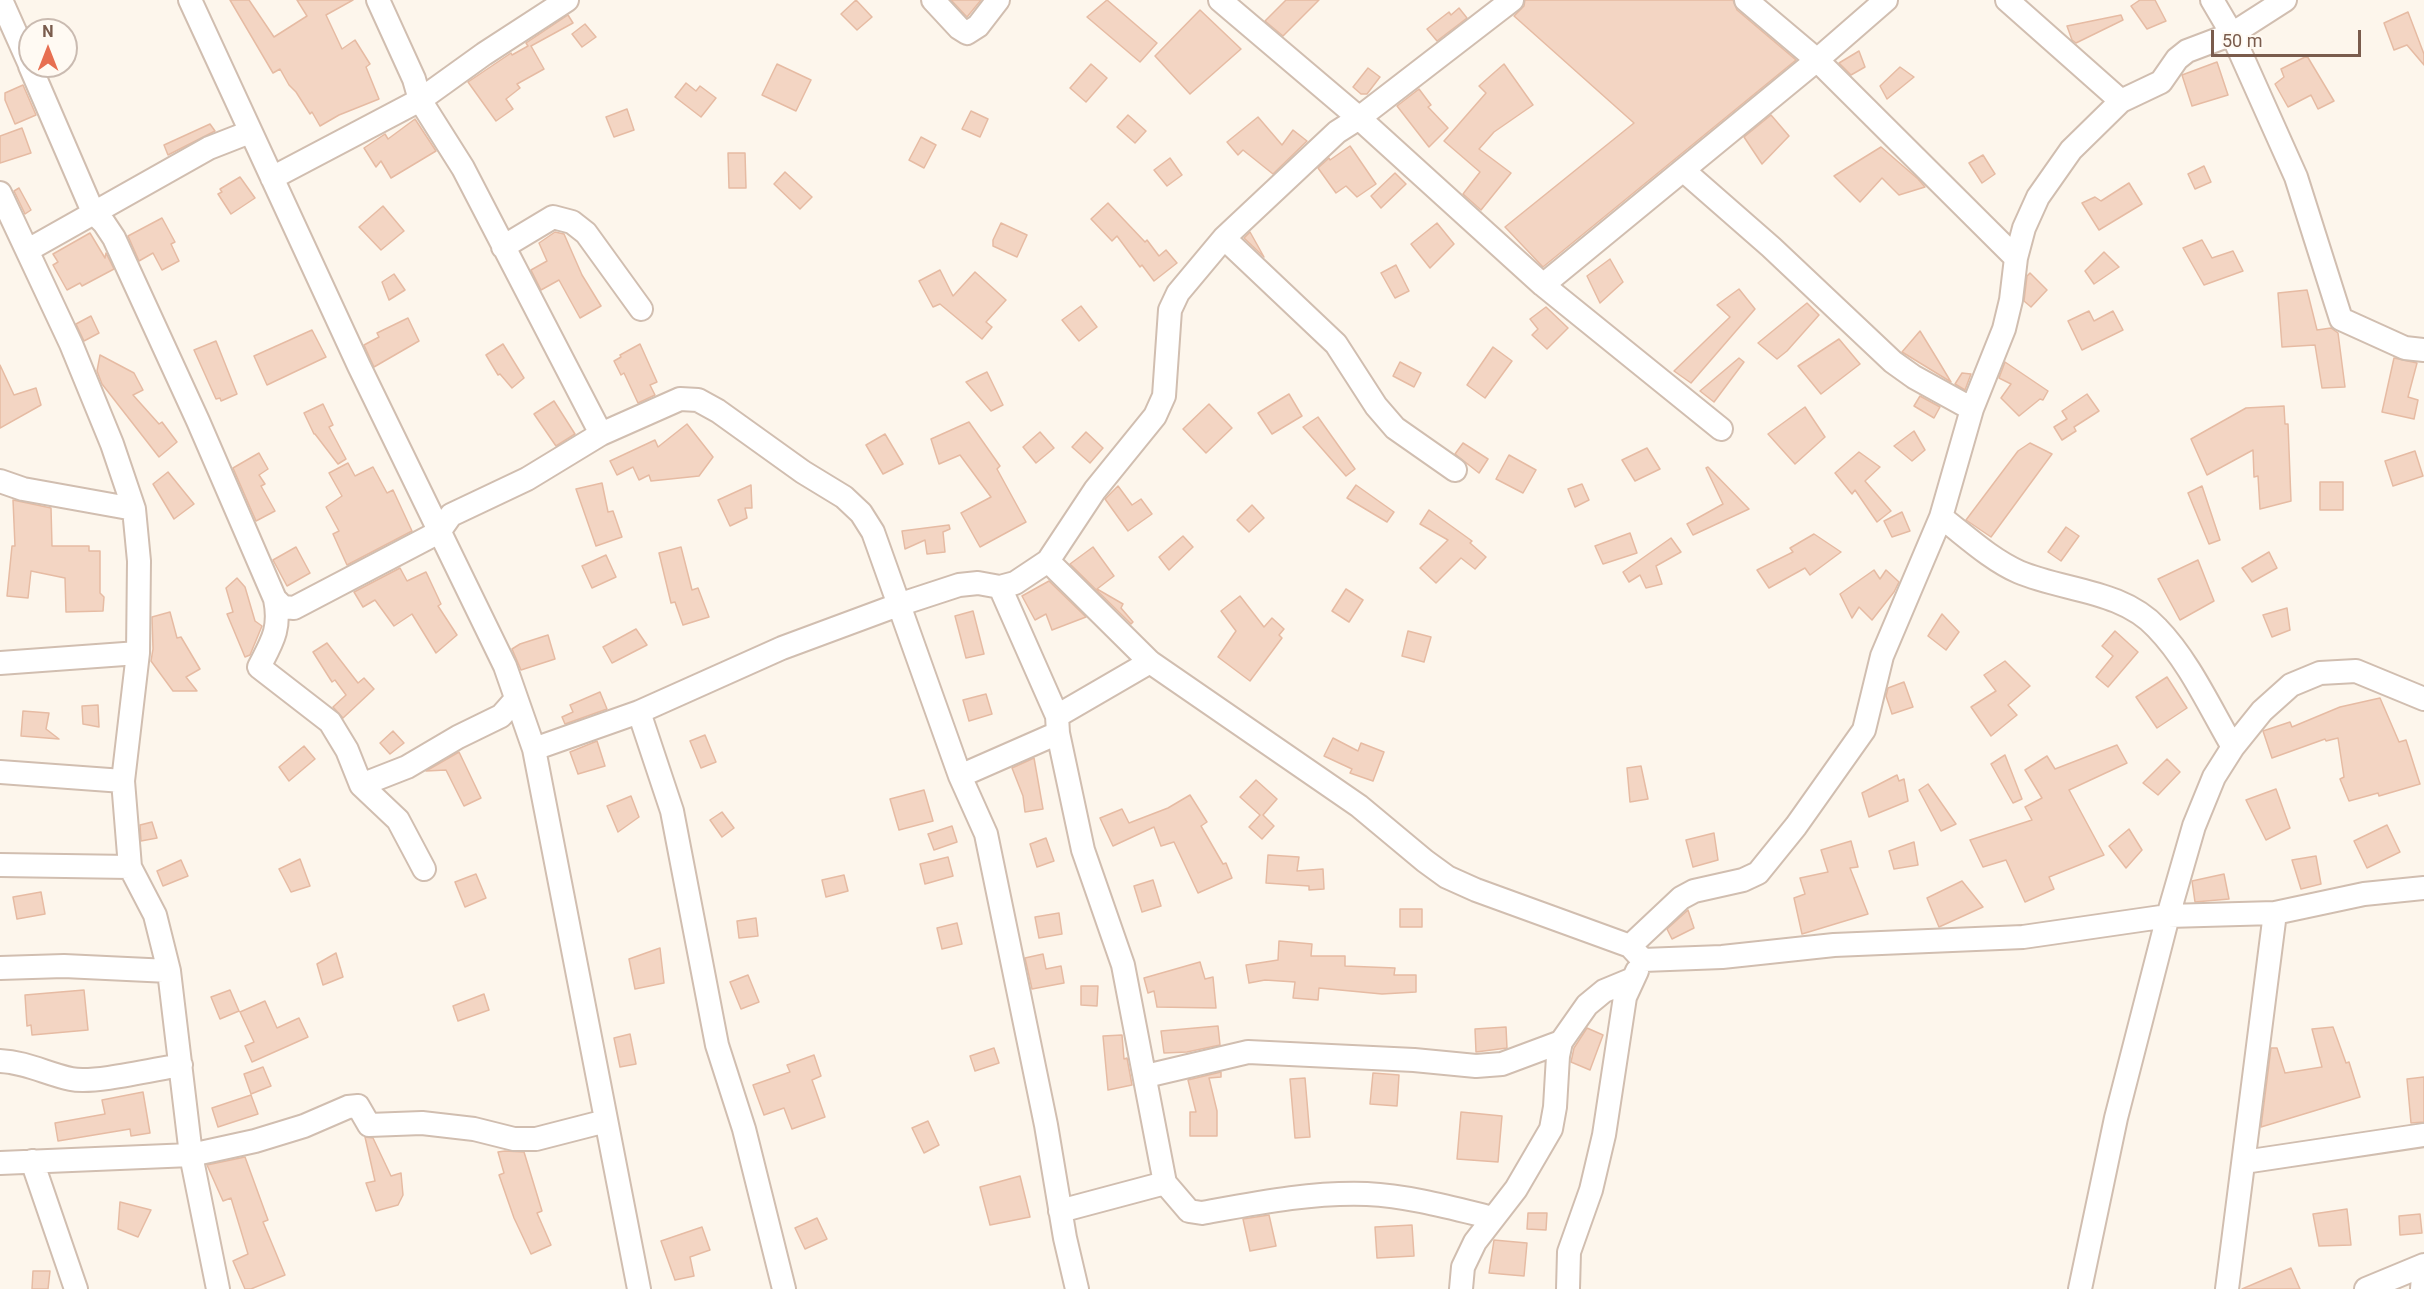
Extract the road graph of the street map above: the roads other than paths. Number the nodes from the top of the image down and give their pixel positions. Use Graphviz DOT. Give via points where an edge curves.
graph roads {
  1 [pos="1,0"];
  2 [pos="190,0"];
  3 [pos="378,0"];
  4 [pos="567,0"];
  5 [pos="933,0"];
  6 [pos="998,0"];
  7 [pos="1220,0"];
  8 [pos="1746,0"];
  9 [pos="1886,0"];
  10 [pos="2007,0"];
  11 [pos="2212,0"];
  12 [pos="2285,0"];
  13 [pos="1499,4"];
  14 [pos="2232,34"];
  15 [pos="9,41"];
  16 [pos="1817,60"];
  17 [pos="35,78"];
  18 [pos="420,100"];
  19 [pos="2121,101"];
  20 [pos="1359,118"];
  21 [pos="250,132"];
  22 [pos="1683,170"];
  23 [pos="272,178"];
  24 [pos="0,193"];
  25 [pos="93,212"];
  26 [pos="1224,238"];
  27 [pos="503,247"];
  28 [pos="28,250"];
  29 [pos="2016,258"];
  30 [pos="1543,285"];
  31 [pos="641,309"];
  32 [pos="2423,352"];
  33 [pos="1972,409"];
  34 [pos="1721,429"];
  35 [pos="601,434"];
  36 [pos="1455,470"];
  37 [pos="0,482"];
  38 [pos="134,509"];
  39 [pos="1941,516"];
  40 [pos="439,532"];
  41 [pos="1048,561"];
  42 [pos="1000,587"];
  43 [pos="275,599"];
  44 [pos="898,605"];
  45 [pos="138,653"];
  46 [pos="1150,662"];
  47 [pos="0,663"];
  48 [pos="516,699"];
  49 [pos="2424,699"];
  50 [pos="639,712"];
  51 [pos="1058,725"];
  52 [pos="2233,747"];
  53 [pos="534,749"];
  54 [pos="0,772"];
  55 [pos="960,776"];
  56 [pos="123,781"];
  57 [pos="361,785"];
  58 [pos="0,864"];
  59 [pos="130,867"];
  60 [pos="424,869"];
  61 [pos="2424,888"];
  62 [pos="2275,913"];
  63 [pos="2168,916"];
  64 [pos="1635,961"];
  65 [pos="0,968"];
  66 [pos="169,971"];
  67 [pos="1561,1042"];
  68 [pos="0,1061"];
  69 [pos="181,1065"];
  70 [pos="1146,1076"];
  71 [pos="606,1121"];
  72 [pos="2424,1135"];
  73 [pos="191,1155"];
  74 [pos="32,1161"];
  75 [pos="2244,1162"];
  76 [pos="0,1163"];
  77 [pos="1165,1183"];
  78 [pos="1060,1211"];
  79 [pos="1493,1218"];
  80 [pos="2424,1265"];
  81 [pos="76,1289"];
  82 [pos="218,1289"];
  83 [pos="639,1289"];
  84 [pos="784,1289"];
  85 [pos="1077,1289"];
  86 [pos="1461,1289"];
  87 [pos="1568,1289"];
  88 [pos="2080,1289"];
  89 [pos="2227,1289"];
  90 [pos="2366,1289"];
  91 [pos="2422,1289"];
  1 -- 15 [label="street"];
  2 -- 21 [label="street"];
  3 -- 18 [label="street"];
  4 -- 18 [label="street"];
  5 -- 6 [label="street" via="967,33 978,26"];
  7 -- 20 [label="street"];
  8 -- 16 [label="street"];
  9 -- 16 [label="street"];
  10 -- 19 [label="street"];
  11 -- 14 [label="street"];
  12 -- 14 [label="street"];
  13 -- 20 [label="street"];
  14 -- 19 [label="street" via="2187,51 2161,82"];
  14 -- 32 [label="street" via="2296,177 2341,319 2405,348"];
  16 -- 22 [label="street"];
  16 -- 29 [label="street"];
  17 -- 25 [label="street"];
  18 -- 23 [label="street"];
  18 -- 27 [label="street" via="463,168"];
  19 -- 29 [label="street" via="2071,150 2038,197"];
  20 -- 26 [label="street" via="1337,132"];
  20 -- 30 [label="street"];
  21 -- 23 [label="street"];
  21 -- 25 [label="street" via="209,148"];
  22 -- 30 [label="street"];
  22 -- 33 [label="street" via="1893,362"];
  23 -- 40 [label="street"];
  24 -- 28 [label="street"];
  25 -- 28 [label="street"];
  25 -- 43 [label="street" via="114,238"];
  26 -- 36 [label="street" via="1336,344 1395,428"];
  26 -- 41 [label="street" via="1178,293 1170,310 1164,396 1155,416 1095,490"];
  27 -- 31 [label="street" via="553,217 573,222 586,233"];
  27 -- 35 [label="street"];
  28 -- 38 [label="street" via="112,444"];
  29 -- 33 [label="street" via="2004,329"];
  30 -- 34 [label="street"];
  33 -- 39 [label="street"];
  35 -- 40 [label="street" via="527,479 451,515"];
  35 -- 44 [label="street" via="681,399 708,405 844,496 861,513 873,532"];
  37 -- 38 [label="street"];
  38 -- 45 [label="street" via="139,561"];
  39 -- 52 [label="street" via="2012,568 2127,606 2157,627 2181,659"];
  39 -- 64 [label="street" via="1882,656 1864,730 1758,873 1681,898"];
  40 -- 43 [label="street" via="294,608 283,607"];
  40 -- 48 [label="street"];
  41 -- 42 [label="street" via="1015,584"];
  41 -- 46 [label="street"];
  42 -- 44 [label="street" via="959,585"];
  42 -- 51 [label="street"];
  43 -- 57 [label="street" via="275,636 259,667 330,722"];
  44 -- 50 [label="street" via="782,648"];
  44 -- 55 [label="street"];
  45 -- 47 [label="street"];
  45 -- 56 [label="street"];
  46 -- 51 [label="street"];
  46 -- 64 [label="street" via="1359,806 1447,877"];
  48 -- 53 [label="street"];
  48 -- 57 [label="street" via="501,716 406,767"];
  49 -- 52 [label="street" via="2356,671 2320,673 2291,685 2262,711"];
  50 -- 53 [label="street"];
  50 -- 84 [label="street" via="672,811 717,1045 744,1130"];
  51 -- 55 [label="street"];
  51 -- 70 [label="street" via="1083,850 1124,965"];
  52 -- 63 [label="street" via="2214,777 2194,826"];
  53 -- 71 [label="street"];
  54 -- 56 [label="street"];
  55 -- 78 [label="street" via="986,834"];
  56 -- 59 [label="street"];
  57 -- 60 [label="street" via="398,820"];
  58 -- 59 [label="street"];
  59 -- 66 [label="street" via="155,915"];
  61 -- 62 [label="street" via="2364,894"];
  62 -- 63 [label="street"];
  62 -- 75 [label="street"];
  63 -- 64 [label="street" via="2023,937 1834,945"];
  63 -- 88 [label="street" via="2116,1118"];
  64 -- 67 [label="street" via="1587,1005"];
  64 -- 87 [label="street" via="1625,997 1604,1136 1591,1190 1569,1252"];
  65 -- 66 [label="street" via="64,966"];
  66 -- 69 [label="street"];
  67 -- 70 [label="street" via="1502,1064 1476,1066 1248,1053"];
  67 -- 79 [label="street" via="1551,1129 1522,1180"];
  68 -- 69 [label="street" via="25,1064 73,1080"];
  69 -- 73 [label="street"];
  70 -- 77 [label="street"];
  71 -- 73 [label="street" via="536,1139 514,1139 422,1123 369,1125 358,1106 274,1135"];
  71 -- 83 [label="street"];
  72 -- 75 [label="street"];
  73 -- 74 [label="street"];
  73 -- 82 [label="street"];
  74 -- 76 [label="street"];
  74 -- 81 [label="street"];
  75 -- 89 [label="street"];
  77 -- 78 [label="street"];
  77 -- 79 [label="street" via="1189,1211 1202,1213 1292,1197 1369,1194 1424,1201"];
  78 -- 85 [label="street"];
  79 -- 86 [label="street" via="1463,1267"];
  80 -- 90 [label="street"];
  80 -- 91 [label="street"];
}
